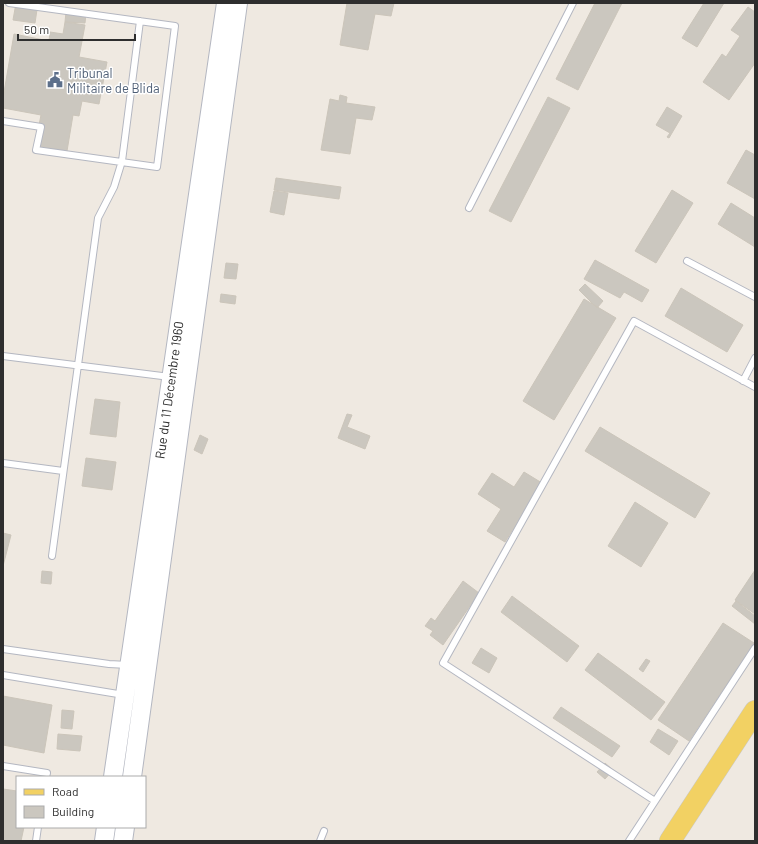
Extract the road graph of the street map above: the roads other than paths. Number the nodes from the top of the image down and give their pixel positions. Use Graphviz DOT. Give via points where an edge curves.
graph roads {
  1 [pos="9,3"];
  2 [pos="226,3"];
  3 [pos="238,3"];
  4 [pos="573,3"];
  5 [pos="140,21"];
  6 [pos="3,121"];
  7 [pos="122,161"];
  8 [pos="469,208"];
  9 [pos="687,261"];
  10 [pos="755,297"];
  11 [pos="3,356"];
  12 [pos="755,358"];
  13 [pos="78,365"];
  14 [pos="171,378"];
  15 [pos="743,381"];
  16 [pos="755,388"];
  17 [pos="3,463"];
  18 [pos="63,471"];
  19 [pos="52,556"];
  20 [pos="755,648"];
  21 [pos="3,649"];
  22 [pos="129,666"];
  23 [pos="3,675"];
  24 [pos="125,695"];
  25 [pos="755,711"];
  26 [pos="755,730"];
  27 [pos="3,766"];
  28 [pos="46,776"];
  29 [pos="113,776"];
  30 [pos="132,776"];
  31 [pos="655,801"];
  32 [pos="38,828"];
  33 [pos="106,828"];
  34 [pos="125,828"];
  35 [pos="324,832"];
  36 [pos="36,841"];
  37 [pos="104,841"];
  38 [pos="123,841"];
  39 [pos="320,841"];
  40 [pos="629,841"];
  41 [pos="670,841"];
  42 [pos="683,841"];
  1 -- 5 [label="lane"];
  2 -- 14 [label="main road, Rue du 11 Décembre 1960"];
  3 -- 30 [label="main road, Rue du 11 Décembre 1960"];
  4 -- 8 [label="lane"];
  5 -- 7 [label="lane"];
  5 -- 7 [label="lane" via="175,26 157,167"];
  6 -- 7 [label="lane" via="41,127 36,150"];
  7 -- 13 [label="lane" via="114,187 98,218"];
  9 -- 10 [label="lane"];
  11 -- 13 [label="lane"];
  12 -- 15 [label="lane"];
  13 -- 14 [label="lane"];
  13 -- 18 [label="lane"];
  14 -- 22 [label="main road, Rue du 11 Décembre 1960"];
  15 -- 16 [label="lane"];
  15 -- 31 [label="lane" via="634,321 443,663"];
  17 -- 18 [label="lane"];
  18 -- 19 [label="lane"];
  20 -- 31 [label="lane"];
  21 -- 22 [label="lane"];
  22 -- 24 [label="main road, Rue du 11 Décembre 1960"];
  23 -- 24 [label="lane"];
  24 -- 29 [label="main road, Rue du 11 Décembre 1960"];
  25 -- 41 [label="main road"];
  26 -- 42 [label="main road"];
  27 -- 28 [label="lane" via="47,773"];
  31 -- 40 [label="lane"];
  32 -- 36 [label="lane"];
  33 -- 37 [label="main road"];
  34 -- 38 [label="main road"];
  35 -- 39 [label="lane"];
}
